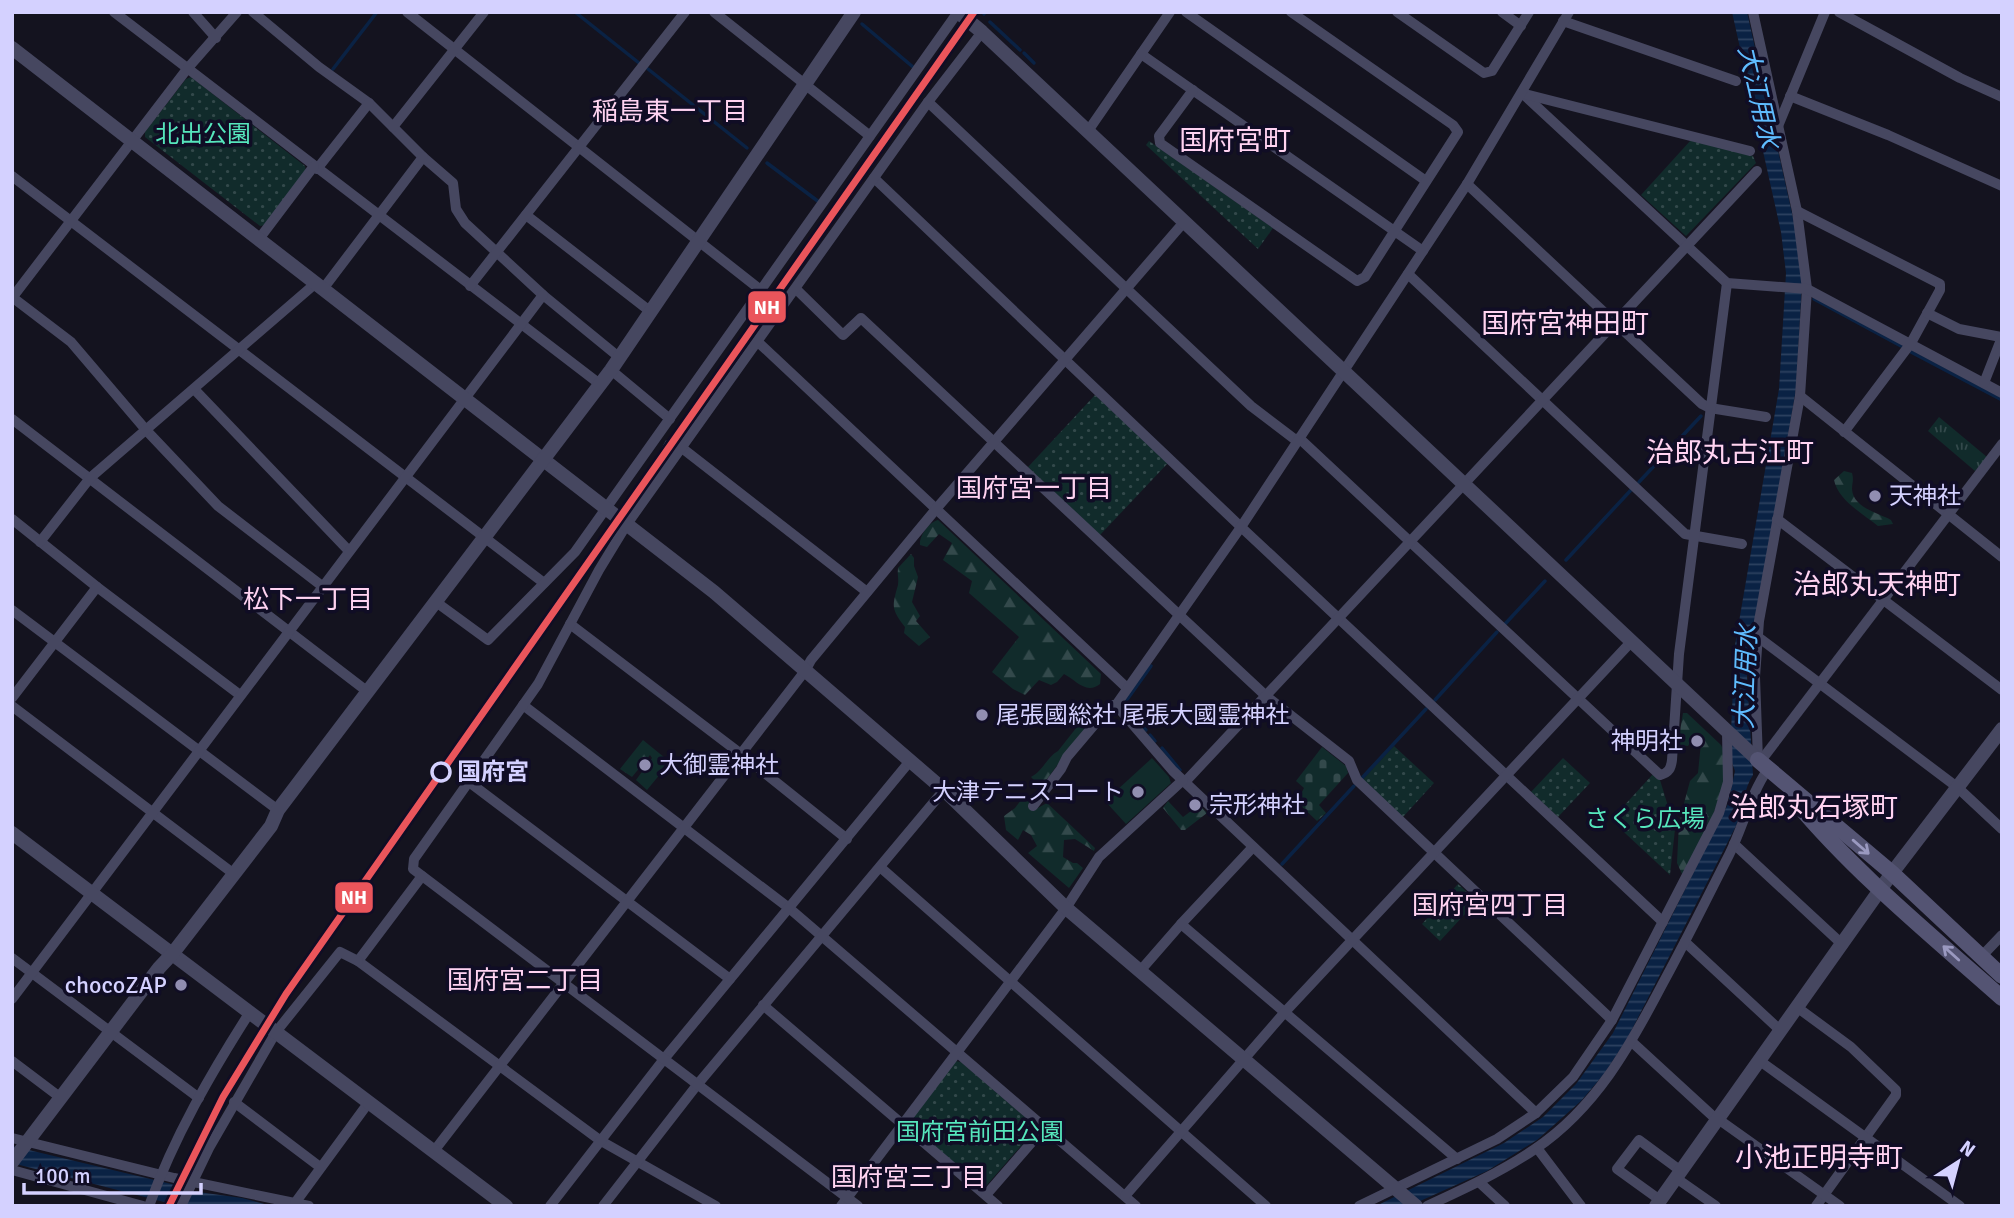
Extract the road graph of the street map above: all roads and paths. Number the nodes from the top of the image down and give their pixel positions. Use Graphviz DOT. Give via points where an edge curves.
graph roads {
  1 [pos="114,12"];
  2 [pos="193,12"];
  3 [pos="237,12"];
  4 [pos="253,12"];
  5 [pos="407,12"];
  6 [pos="484,12"];
  7 [pos="685,12"];
  8 [pos="714,12"];
  9 [pos="854,12"];
  10 [pos="958,12"];
  11 [pos="1170,12"];
  12 [pos="1186,12"];
  13 [pos="1291,12"];
  14 [pos="1397,12"];
  15 [pos="1502,12"];
  16 [pos="1529,12"];
  17 [pos="1753,12"];
  18 [pos="1825,12"];
  19 [pos="1839,12"];
  20 [pos="1566,17"];
  21 [pos="1521,26"];
  22 [pos="982,32"];
  23 [pos="216,38"];
  24 [pos="12,48"];
  25 [pos="455,50"];
  26 [pos="1141,54"];
  27 [pos="187,69"];
  28 [pos="1736,81"];
  29 [pos="805,85"];
  30 [pos="1193,90"];
  31 [pos="1522,93"];
  32 [pos="1790,96"];
  33 [pos="2002,97"];
  34 [pos="928,102"];
  35 [pos="369,103"];
  36 [pos="1778,126"];
  37 [pos="393,127"];
  38 [pos="1088,131"];
  39 [pos="870,136"];
  40 [pos="131,140"];
  41 [pos="579,147"];
  42 [pos="1750,151"];
  43 [pos="423,157"];
  44 [pos="316,168"];
  45 [pos="1757,171"];
  46 [pos="12,176"];
  47 [pos="874,178"];
  48 [pos="1426,181"];
  49 [pos="1467,184"];
  50 [pos="2002,187"];
  51 [pos="1797,211"];
  52 [pos="526,215"];
  53 [pos="378,216"];
  54 [pos="70,220"];
  55 [pos="1184,222"];
  56 [pos="1394,231"];
  57 [pos="259,239"];
  58 [pos="699,241"];
  59 [pos="1687,246"];
  60 [pos="1423,251"];
  61 [pos="496,252"];
  62 [pos="1408,274"];
  63 [pos="1727,284"];
  64 [pos="320,286"];
  65 [pos="470,286"];
  66 [pos="796,289"];
  67 [pos="1126,289"];
  68 [pos="1807,289"];
  69 [pos="762,291"];
  70 [pos="543,295"];
  71 [pos="12,298"];
  72 [pos="651,312"];
  73 [pos="1927,313"];
  74 [pos="1615,323"];
  75 [pos="520,324"];
  76 [pos="2002,337"];
  77 [pos="758,342"];
  78 [pos="1911,343"];
  79 [pos="239,350"];
  80 [pos="1065,359"];
  81 [pos="616,364"];
  82 [pos="1343,372"];
  83 [pos="1984,383"];
  84 [pos="601,384"];
  85 [pos="194,389"];
  86 [pos="2002,393"];
  87 [pos="1800,396"];
  88 [pos="463,398"];
  89 [pos="1543,401"];
  90 [pos="1710,408"];
  91 [pos="1766,417"];
  92 [pos="12,419"];
  93 [pos="670,419"];
  94 [pos="146,430"];
  95 [pos="1844,432"];
  96 [pos="1298,440"];
  97 [pos="993,442"];
  98 [pos="682,448"];
  99 [pos="2001,448"];
  100 [pos="544,460"];
  101 [pos="405,477"];
  102 [pos="90,478"];
  103 [pos="1464,486"];
  104 [pos="606,508"];
  105 [pos="936,509"];
  106 [pos="1948,515"];
  107 [pos="12,519"];
  108 [pos="1777,519"];
  109 [pos="627,523"];
  110 [pos="1241,527"];
  111 [pos="485,537"];
  112 [pos="1694,537"];
  113 [pos="40,542"];
  114 [pos="1410,543"];
  115 [pos="1742,544"];
  116 [pos="349,551"];
  117 [pos="2002,556"];
  118 [pos="544,583"];
  119 [pos="322,586"];
  120 [pos="97,587"];
  121 [pos="867,592"];
  122 [pos="1883,600"];
  123 [pos="436,602"];
  124 [pos="12,610"];
  125 [pos="1178,615"];
  126 [pos="1339,618"];
  127 [pos="570,624"];
  128 [pos="288,631"];
  129 [pos="1758,638"];
  130 [pos="55,642"];
  131 [pos="1631,642"];
  132 [pos="805,671"];
  133 [pos="1676,684"];
  134 [pos="1819,684"];
  135 [pos="1127,688"];
  136 [pos="2002,690"];
  137 [pos="368,692"];
  138 [pos="240,695"];
  139 [pos="1266,696"];
  140 [pos="12,698"];
  141 [pos="1577,699"];
  142 [pos="523,705"];
  143 [pos="1116,705"];
  144 [pos="12,706"];
  145 [pos="2002,729"];
  146 [pos="1728,733"];
  147 [pos="198,750"];
  148 [pos="741,754"];
  149 [pos="910,761"];
  150 [pos="1762,764"];
  151 [pos="1506,775"];
  152 [pos="1184,781"];
  153 [pos="468,782"];
  154 [pos="1957,787"];
  155 [pos="944,790"];
  156 [pos="1033,806"];
  157 [pos="278,810"];
  158 [pos="152,811"];
  159 [pos="684,828"];
  160 [pos="2002,829"];
  161 [pos="12,833"];
  162 [pos="847,839"];
  163 [pos="1734,844"];
  164 [pos="1253,847"];
  165 [pos="1433,854"];
  166 [pos="880,867"];
  167 [pos="1892,873"];
  168 [pos="234,874"];
  169 [pos="422,876"];
  170 [pos="1881,891"];
  171 [pos="91,892"];
  172 [pos="627,902"];
  173 [pos="789,908"];
  174 [pos="1066,908"];
  175 [pos="1663,922"];
  176 [pos="1181,924"];
  177 [pos="2002,935"];
  178 [pos="822,936"];
  179 [pos="1352,940"];
  180 [pos="1685,942"];
  181 [pos="1843,945"];
  182 [pos="173,953"];
  183 [pos="1981,957"];
  184 [pos="12,958"];
  185 [pos="358,961"];
  186 [pos="1140,971"];
  187 [pos="32,973"];
  188 [pos="2002,976"];
  189 [pos="730,979"];
  190 [pos="1010,982"];
  191 [pos="564,983"];
  192 [pos="2002,998"];
  193 [pos="12,999"];
  194 [pos="763,1005"];
  195 [pos="1798,1008"];
  196 [pos="250,1012"];
  197 [pos="1284,1013"];
  198 [pos="1612,1020"];
  199 [pos="1781,1031"];
  200 [pos="110,1032"];
  201 [pos="276,1032"];
  202 [pos="1632,1042"];
  203 [pos="957,1052"];
  204 [pos="664,1059"];
  205 [pos="1244,1059"];
  206 [pos="12,1060"];
  207 [pos="1760,1061"];
  208 [pos="500,1066"];
  209 [pos="696,1085"];
  210 [pos="61,1097"];
  211 [pos="199,1098"];
  212 [pos="233,1102"];
  213 [pos="369,1102"];
  214 [pos="1536,1113"];
  215 [pos="1718,1120"];
  216 [pos="902,1125"];
  217 [pos="1045,1127"];
  218 [pos="1181,1132"];
  219 [pos="1866,1137"];
  220 [pos="12,1138"];
  221 [pos="601,1141"];
  222 [pos="27,1144"];
  223 [pos="1536,1148"];
  224 [pos="433,1152"];
  225 [pos="1457,1159"];
  226 [pos="638,1160"];
  227 [pos="12,1162"];
  228 [pos="320,1167"];
  229 [pos="12,1170"];
  230 [pos="1679,1174"];
  231 [pos="161,1178"];
  232 [pos="1479,1182"];
  233 [pos="192,1185"];
  234 [pos="1398,1189"];
  235 [pos="1824,1194"];
  236 [pos="986,1195"];
  237 [pos="1125,1196"];
  238 [pos="844,1202"];
  239 [pos="295,1203"];
  240 [pos="1658,1203"];
  241 [pos="148,1204"];
  242 [pos="181,1206"];
  243 [pos="309,1206"];
  244 [pos="506,1206"];
  245 [pos="550,1206"];
  246 [pos="603,1206"];
  247 [pos="716,1206"];
  248 [pos="858,1206"];
  249 [pos="998,1206"];
  250 [pos="1136,1206"];
  251 [pos="1266,1206"];
  252 [pos="1359,1206"];
  253 [pos="1416,1206"];
  254 [pos="1427,1206"];
  255 [pos="1505,1206"];
  256 [pos="1581,1206"];
  257 [pos="1716,1206"];
  258 [pos="1816,1206"];
  259 [pos="1840,1206"];
  260 [pos="1960,1206"];
  1 -- 27 [label="street"];
  2 -- 23 [label="street"];
  3 -- 23 [label="street"];
  4 -- 35 [label="street"];
  5 -- 25 [label="street"];
  6 -- 25 [label="street"];
  7 -- 41 [label="street"];
  8 -- 29 [label="street"];
  9 -- 29 [label="street"];
  10 -- 22 [label="street"];
  10 -- 39 [label="street"];
  11 -- 26 [label="street"];
  12 -- 48 [label="street"];
  13 -- 48 [label="street" via="1453,125 1458,132"];
  14 -- 21 [label="street" via="1484,73 1492,71"];
  15 -- 21 [label="street"];
  16 -- 21 [label="street"];
  17 -- 36 [label="street"];
  18 -- 32 [label="street"];
  19 -- 33 [label="street"];
  20 -- 28 [label="street"];
  20 -- 31 [label="street"];
  22 -- 34 [label="street"];
  22 -- 38 [label="street"];
  23 -- 27 [label="street"];
  24 -- 40 [label="street"];
  25 -- 37 [label="street"];
  25 -- 41 [label="street"];
  26 -- 30 [label="street"];
  26 -- 38 [label="street"];
  27 -- 40 [label="street"];
  27 -- 44 [label="street"];
  29 -- 39 [label="street"];
  29 -- 58 [label="street"];
  30 -- 56 [label="street"];
  30 -- 56 [label="street" via="1159,136 1160,143 1357,281 1365,277"];
  31 -- 42 [label="street"];
  31 -- 49 [label="street"];
  31 -- 59 [label="street"];
  32 -- 36 [label="street"];
  32 -- 50 [label="street"];
  34 -- 47 [label="street"];
  34 -- 67 [label="street"];
  35 -- 37 [label="street"];
  35 -- 44 [label="street"];
  36 -- 51 [label="street"];
  37 -- 43 [label="street"];
  38 -- 55 [label="street"];
  39 -- 69 [label="street"];
  40 -- 54 [label="street"];
  40 -- 57 [label="street"];
  41 -- 52 [label="street"];
  41 -- 58 [label="street"];
  43 -- 53 [label="street"];
  43 -- 61 [label="street" via="453,183 456,209"];
  44 -- 53 [label="street"];
  44 -- 57 [label="street"];
  45 -- 59 [label="street"];
  46 -- 54 [label="street"];
  47 -- 66 [label="street"];
  47 -- 80 [label="street"];
  48 -- 56 [label="street"];
  49 -- 60 [label="street"];
  49 -- 74 [label="street"];
  51 -- 68 [label="street"];
  51 -- 73 [label="street" via="1940,284"];
  52 -- 61 [label="street"];
  52 -- 72 [label="street"];
  53 -- 64 [label="street"];
  53 -- 65 [label="street"];
  54 -- 71 [label="street"];
  54 -- 79 [label="street"];
  55 -- 67 [label="street"];
  55 -- 82 [label="street"];
  56 -- 60 [label="street"];
  57 -- 64 [label="street"];
  58 -- 69 [label="street"];
  58 -- 72 [label="street"];
  59 -- 63 [label="street"];
  59 -- 74 [label="street"];
  60 -- 62 [label="street"];
  61 -- 65 [label="street"];
  61 -- 70 [label="street"];
  62 -- 82 [label="street"];
  62 -- 89 [label="street"];
  63 -- 68 [label="street"];
  63 -- 90 [label="street"];
  64 -- 79 [label="street"];
  64 -- 88 [label="street"];
  65 -- 75 [label="street"];
  66 -- 77 [label="street"];
  66 -- 97 [label="street" via="843,335 861,318"];
  67 -- 80 [label="street"];
  67 -- 96 [label="street" via="1251,406"];
  68 -- 78 [label="street"];
  68 -- 87 [label="street"];
  69 -- 93 [label="street"];
  70 -- 75 [label="street"];
  70 -- 81 [label="street"];
  71 -- 94 [label="street" via="71,342"];
  72 -- 81 [label="street"];
  73 -- 76 [label="street" via="1959,329"];
  73 -- 78 [label="street"];
  74 -- 89 [label="street"];
  74 -- 90 [label="street"];
  75 -- 84 [label="street"];
  75 -- 88 [label="street"];
  76 -- 83 [label="street"];
  77 -- 98 [label="street"];
  77 -- 105 [label="street"];
  78 -- 83 [label="street"];
  78 -- 95 [label="street"];
  79 -- 85 [label="street"];
  79 -- 101 [label="street"];
  80 -- 97 [label="street"];
  80 -- 110 [label="street"];
  81 -- 84 [label="street"];
  81 -- 93 [label="street"];
  82 -- 96 [label="street"];
  82 -- 103 [label="street"];
  83 -- 86 [label="street"];
  84 -- 100 [label="street"];
  85 -- 94 [label="street"];
  85 -- 116 [label="street"];
  87 -- 95 [label="street"];
  87 -- 108 [label="street"];
  88 -- 100 [label="street"];
  88 -- 101 [label="street"];
  89 -- 103 [label="street"];
  89 -- 112 [label="street" via="1685,534"];
  90 -- 91 [label="street"];
  90 -- 112 [label="street"];
  92 -- 102 [label="street"];
  93 -- 104 [label="street"];
  94 -- 102 [label="street"];
  94 -- 119 [label="street" via="218,506"];
  95 -- 106 [label="street"];
  96 -- 110 [label="street"];
  96 -- 114 [label="street"];
  97 -- 105 [label="street"];
  97 -- 125 [label="street"];
  98 -- 109 [label="street"];
  98 -- 121 [label="street"];
  99 -- 106 [label="street"];
  100 -- 104 [label="street"];
  100 -- 111 [label="street"];
  101 -- 111 [label="street"];
  101 -- 116 [label="street"];
  102 -- 113 [label="street"];
  102 -- 128 [label="street"];
  103 -- 114 [label="street"];
  103 -- 131 [label="street"];
  104 -- 109 [label="street"];
  104 -- 118 [label="street" via="575,552"];
  105 -- 121 [label="street"];
  105 -- 135 [label="street"];
  106 -- 117 [label="street"];
  106 -- 122 [label="street"];
  107 -- 113 [label="street"];
  108 -- 122 [label="street"];
  108 -- 129 [label="street"];
  109 -- 127 [label="street"];
  109 -- 132 [label="street"];
  110 -- 125 [label="street"];
  110 -- 126 [label="street"];
  111 -- 118 [label="street"];
  111 -- 123 [label="street"];
  112 -- 115 [label="street"];
  112 -- 133 [label="street"];
  113 -- 120 [label="street"];
  114 -- 126 [label="street"];
  114 -- 141 [label="street"];
  116 -- 119 [label="street"];
  118 -- 123 [label="street" via="488,640"];
  119 -- 128 [label="street"];
  120 -- 130 [label="street"];
  120 -- 138 [label="street"];
  121 -- 132 [label="street"];
  122 -- 134 [label="street"];
  122 -- 136 [label="street"];
  123 -- 137 [label="street"];
  124 -- 130 [label="street"];
  125 -- 135 [label="street"];
  125 -- 139 [label="street"];
  126 -- 139 [label="street"];
  126 -- 151 [label="street"];
  127 -- 142 [label="street"];
  127 -- 148 [label="street"];
  128 -- 137 [label="street"];
  128 -- 138 [label="street"];
  129 -- 134 [label="street"];
  129 -- 150 [label="street" via="1755,677"];
  130 -- 140 [label="street"];
  130 -- 147 [label="street"];
  131 -- 133 [label="street"];
  131 -- 141 [label="street"];
  132 -- 148 [label="street"];
  132 -- 149 [label="street"];
  133 -- 141 [label="street" via="1672,760 1670,769 1660,775"];
  133 -- 146 [label="street"];
  134 -- 150 [label="street"];
  134 -- 154 [label="street"];
  135 -- 143 [label="street"];
  137 -- 157 [label="street"];
  138 -- 147 [label="street"];
  139 -- 152 [label="street"];
  139 -- 165 [label="street" via="1349,761 1357,780"];
  141 -- 151 [label="street"];
  142 -- 153 [label="street"];
  142 -- 159 [label="street"];
  143 -- 152 [label="street"];
  143 -- 156 [label="street" via="1111,705 1067,757"];
  144 -- 158 [label="street"];
  145 -- 154 [label="street"];
  146 -- 150 [label="street"];
  146 -- 175 [label="street" via="1728,782 1719,813"];
  147 -- 157 [label="street"];
  147 -- 158 [label="street"];
  148 -- 159 [label="street"];
  148 -- 162 [label="street"];
  149 -- 155 [label="street"];
  149 -- 162 [label="street"];
  150 -- 163 [label="street"];
  150 -- 167 [label="main road, one-way"];
  150 -- 170 [label="main road"];
  151 -- 165 [label="street"];
  151 -- 175 [label="street"];
  152 -- 164 [label="street"];
  152 -- 174 [label="street" via="1099,857"];
  153 -- 169 [label="street" via="414,859 413,869"];
  153 -- 172 [label="street"];
  154 -- 160 [label="street"];
  154 -- 167 [label="street"];
  155 -- 166 [label="street"];
  155 -- 174 [label="street"];
  157 -- 168 [label="street"];
  158 -- 168 [label="street"];
  158 -- 171 [label="street"];
  159 -- 172 [label="street"];
  159 -- 173 [label="street"];
  161 -- 171 [label="street"];
  162 -- 173 [label="street"];
  163 -- 180 [label="street"];
  163 -- 181 [label="street"];
  164 -- 176 [label="street"];
  164 -- 179 [label="street"];
  165 -- 179 [label="street"];
  165 -- 198 [label="street"];
  166 -- 178 [label="street"];
  166 -- 190 [label="street"];
  167 -- 170 [label="street"];
  167 -- 183 [label="main road"];
  168 -- 182 [label="street"];
  169 -- 185 [label="street"];
  169 -- 191 [label="street"];
  170 -- 181 [label="street"];
  192 -- 170 [label="main road, one-way"];
  171 -- 182 [label="street"];
  171 -- 187 [label="street"];
  172 -- 189 [label="street"];
  172 -- 191 [label="street"];
  173 -- 178 [label="street"];
  173 -- 189 [label="street"];
  174 -- 186 [label="street"];
  174 -- 190 [label="street"];
  175 -- 198 [label="street"];
  176 -- 186 [label="street"];
  176 -- 197 [label="street"];
  177 -- 183 [label="street"];
  178 -- 194 [label="street"];
  178 -- 203 [label="street"];
  179 -- 197 [label="street"];
  179 -- 214 [label="street"];
  180 -- 199 [label="street"];
  180 -- 202 [label="street"];
  181 -- 195 [label="street"];
  182 -- 196 [label="street"];
  182 -- 200 [label="street"];
  183 -- 188 [label="main road"];
  184 -- 187 [label="street"];
  185 -- 201 [label="street" via="340,952"];
  185 -- 208 [label="street"];
  186 -- 205 [label="street"];
  187 -- 193 [label="street"];
  187 -- 200 [label="street"];
  189 -- 204 [label="street"];
  190 -- 203 [label="street"];
  190 -- 218 [label="street"];
  191 -- 204 [label="street"];
  191 -- 208 [label="street"];
  194 -- 209 [label="street"];
  194 -- 216 [label="street"];
  195 -- 199 [label="street"];
  195 -- 219 [label="street" via="1851,1047 1896,1090"];
  196 -- 201 [label="street"];
  196 -- 211 [label="street"];
  197 -- 205 [label="street"];
  197 -- 225 [label="street"];
  198 -- 214 [label="street" via="1573,1077"];
  199 -- 207 [label="street"];
  200 -- 210 [label="street"];
  200 -- 211 [label="street"];
  201 -- 212 [label="street"];
  201 -- 213 [label="street"];
  202 -- 215 [label="street"];
  202 -- 223 [label="street" via="1591,1099"];
  203 -- 216 [label="street"];
  203 -- 217 [label="street"];
  204 -- 209 [label="street"];
  204 -- 221 [label="street"];
  205 -- 218 [label="street"];
  205 -- 234 [label="street"];
  206 -- 210 [label="street"];
  207 -- 215 [label="street"];
  207 -- 219 [label="street"];
  208 -- 221 [label="street"];
  208 -- 224 [label="street"];
  209 -- 226 [label="street"];
  209 -- 238 [label="street"];
  210 -- 222 [label="street"];
  211 -- 231 [label="street"];
  212 -- 228 [label="street"];
  212 -- 233 [label="street"];
  213 -- 224 [label="street"];
  213 -- 228 [label="street"];
  214 -- 225 [label="street"];
  215 -- 230 [label="street"];
  215 -- 235 [label="street"];
  216 -- 236 [label="street"];
  216 -- 238 [label="street"];
  217 -- 236 [label="street"];
  217 -- 237 [label="street"];
  218 -- 237 [label="street"];
  218 -- 251 [label="street"];
  219 -- 235 [label="street"];
  219 -- 260 [label="street"];
  220 -- 222 [label="street"];
  221 -- 226 [label="street"];
  221 -- 245 [label="street"];
  222 -- 227 [label="street"];
  222 -- 231 [label="street"];
  223 -- 232 [label="street"];
  223 -- 256 [label="street"];
  224 -- 244 [label="street"];
  225 -- 234 [label="street"];
  226 -- 246 [label="street"];
  226 -- 247 [label="street"];
  228 -- 239 [label="street"];
  229 -- 241 [label="street"];
  230 -- 240 [label="street"];
  230 -- 240 [label="street" via="1639,1140 1618,1169"];
  230 -- 257 [label="street"];
  231 -- 233 [label="street"];
  231 -- 241 [label="street"];
  232 -- 254 [label="street"];
  232 -- 255 [label="street"];
  233 -- 239 [label="street"];
  233 -- 242 [label="street"];
  234 -- 252 [label="street"];
  234 -- 253 [label="street"];
  235 -- 258 [label="street"];
  235 -- 259 [label="street"];
  236 -- 249 [label="street"];
  237 -- 250 [label="street"];
  238 -- 248 [label="street"];
  239 -- 243 [label="street"];
}
